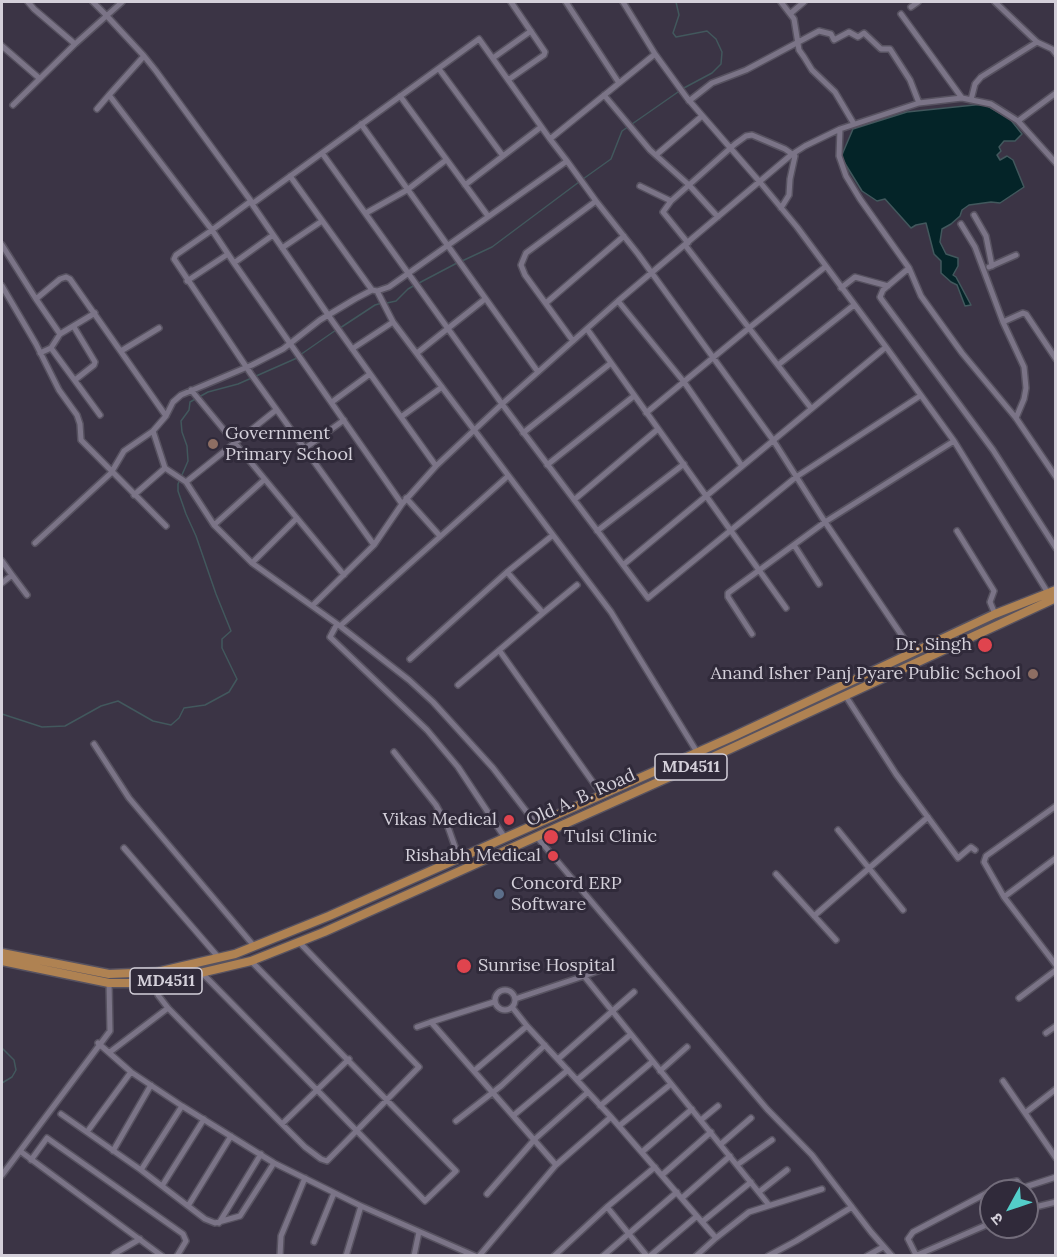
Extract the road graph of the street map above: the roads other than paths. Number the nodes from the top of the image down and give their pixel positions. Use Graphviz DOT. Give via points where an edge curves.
graph roads {
  1 [pos="28,2"];
  2 [pos="93,2"];
  3 [pos="122,2"];
  4 [pos="511,2"];
  5 [pos="566,2"];
  6 [pos="623,2"];
  7 [pos="782,2"];
  8 [pos="804,2"];
  9 [pos="918,2"];
  10 [pos="995,2"];
  11 [pos="911,7"];
  12 [pos="791,13"];
  13 [pos="901,14"];
  14 [pos="106,15"];
  15 [pos="531,30"];
  16 [pos="798,41"];
  17 [pos="1038,42"];
  18 [pos="75,44"];
  19 [pos="2,46"];
  20 [pos="1054,49"];
  21 [pos="655,54"];
  22 [pos="144,56"];
  23 [pos="493,58"];
  24 [pos="439,69"];
  25 [pos="39,78"];
  26 [pos="508,81"];
  27 [pos="619,83"];
  28 [pos="1056,93"];
  29 [pos="109,95"];
  30 [pos="604,95"];
  31 [pos="400,96"];
  32 [pos="962,98"];
  33 [pos="688,100"];
  34 [pos="970,100"];
  35 [pos="919,103"];
  36 [pos="13,105"];
  37 [pos="97,109"];
  38 [pos="702,116"];
  39 [pos="1018,121"];
  40 [pos="361,124"];
  41 [pos="854,124"];
  42 [pos="541,127"];
  43 [pos="840,129"];
  44 [pos="550,139"];
  45 [pos="731,149"];
  46 [pos="322,153"];
  47 [pos="793,154"];
  48 [pos="656,155"];
  49 [pos="1053,155"];
  50 [pos="503,156"];
  51 [pos="446,160"];
  52 [pos="567,161"];
  53 [pos="1056,163"];
  54 [pos="290,176"];
  55 [pos="759,181"];
  56 [pos="465,185"];
  57 [pos="689,185"];
  58 [pos="640,186"];
  59 [pos="406,190"];
  60 [pos="596,201"];
  61 [pos="671,201"];
  62 [pos="782,208"];
  63 [pos="366,213"];
  64 [pos="974,215"];
  65 [pos="488,216"];
  66 [pos="718,217"];
  67 [pos="322,221"];
  68 [pos="961,224"];
  69 [pos="212,230"];
  70 [pos="273,235"];
  71 [pos="624,236"];
  72 [pos="686,244"];
  73 [pos="2,245"];
  74 [pos="447,246"];
  75 [pos="282,248"];
  76 [pos="228,254"];
  77 [pos="1016,255"];
  78 [pos="234,262"];
  79 [pos="992,266"];
  80 [pos="825,267"];
  81 [pos="909,268"];
  82 [pos="985,270"];
  83 [pos="652,274"];
  84 [pos="408,275"];
  85 [pos="188,281"];
  86 [pos="2,286"];
  87 [pos="888,286"];
  88 [pos="841,288"];
  89 [pos="374,291"];
  90 [pos="36,299"];
  91 [pos="485,299"];
  92 [pos="618,301"];
  93 [pos="546,303"];
  94 [pos="854,304"];
  95 [pos="94,313"];
  96 [pos="328,315"];
  97 [pos="393,322"];
  98 [pos="1003,322"];
  99 [pos="74,327"];
  100 [pos="159,328"];
  101 [pos="749,328"];
  102 [pos="447,329"];
  103 [pos="587,329"];
  104 [pos="60,334"];
  105 [pos="573,341"];
  106 [pos="291,343"];
  107 [pos="886,347"];
  108 [pos="51,348"];
  109 [pos="352,349"];
  110 [pos="121,351"];
  111 [pos="40,353"];
  112 [pos="417,353"];
  113 [pos="713,359"];
  114 [pos="1056,359"];
  115 [pos="611,363"];
  116 [pos="778,365"];
  117 [pos="247,367"];
  118 [pos="538,372"];
  119 [pos="370,374"];
  120 [pos="75,380"];
  121 [pos="684,382"];
  122 [pos="442,387"];
  123 [pos="191,390"];
  124 [pos="634,396"];
  125 [pos="920,396"];
  126 [pos="332,402"];
  127 [pos="502,404"];
  128 [pos="811,408"];
  129 [pos="276,410"];
  130 [pos="646,412"];
  131 [pos="100,415"];
  132 [pos="166,416"];
  133 [pos="401,417"];
  134 [pos="1016,418"];
  135 [pos="344,420"];
  136 [pos="658,429"];
  137 [pos="474,430"];
  138 [pos="153,431"];
  139 [pos="523,433"];
  140 [pos="774,440"];
  141 [pos="954,441"];
  142 [pos="234,443"];
  143 [pos="304,449"];
  144 [pos="684,464"];
  145 [pos="547,465"];
  146 [pos="436,466"];
  147 [pos="742,466"];
  148 [pos="165,468"];
  149 [pos="111,473"];
  150 [pos="508,476"];
  151 [pos="796,477"];
  152 [pos="1056,477"];
  153 [pos="264,480"];
  154 [pos="184,481"];
  155 [pos="134,495"];
  156 [pos="707,495"];
  157 [pos="406,498"];
  158 [pos="574,500"];
  159 [pos="402,504"];
  160 [pos="297,519"];
  161 [pos="825,522"];
  162 [pos="214,525"];
  163 [pos="166,526"];
  164 [pos="597,531"];
  165 [pos="731,531"];
  166 [pos="957,531"];
  167 [pos="553,535"];
  168 [pos="440,536"];
  169 [pos="35,543"];
  170 [pos="374,544"];
  171 [pos="794,544"];
  172 [pos="1056,548"];
  173 [pos="2,561"];
  174 [pos="252,563"];
  175 [pos="623,565"];
  176 [pos="760,569"];
  177 [pos="507,572"];
  178 [pos="12,575"];
  179 [pos="344,575"];
  180 [pos="2,583"];
  181 [pos="819,584"];
  182 [pos="578,585"];
  183 [pos="1053,594"];
  184 [pos="27,595"];
  185 [pos="312,606"];
  186 [pos="786,609"];
  187 [pos="543,613"];
  188 [pos="995,614"];
  189 [pos="338,625"];
  190 [pos="752,633"];
  191 [pos="500,650"];
  192 [pos="913,652"];
  193 [pos="410,659"];
  194 [pos="458,685"];
  195 [pos="845,695"];
  196 [pos="94,744"];
  197 [pos="394,752"];
  198 [pos="697,752"];
  199 [pos="602,795"];
  200 [pos="1056,806"];
  201 [pos="928,817"];
  202 [pos="536,824"];
  203 [pos="838,830"];
  204 [pos="536,836"];
  205 [pos="505,838"];
  206 [pos="124,848"];
  207 [pos="975,850"];
  208 [pos="459,858"];
  209 [pos="1056,858"];
  210 [pos="869,869"];
  211 [pos="776,874"];
  212 [pos="1004,897"];
  213 [pos="903,910"];
  214 [pos="329,916"];
  215 [pos="814,916"];
  216 [pos="333,928"];
  217 [pos="836,940"];
  218 [pos="299,942"];
  219 [pos="254,946"];
  220 [pos="2,953"];
  221 [pos="219,958"];
  222 [pos="2,961"];
  223 [pos="251,961"];
  224 [pos="1056,965"];
  225 [pos="610,966"];
  226 [pos="1056,970"];
  227 [pos="202,973"];
  228 [pos="584,976"];
  229 [pos="109,979"];
  230 [pos="158,983"];
  231 [pos="633,992"];
  232 [pos="1019,998"];
  233 [pos="515,999"];
  234 [pos="494,1002"];
  235 [pos="512,1007"];
  236 [pos="168,1008"];
  237 [pos="611,1012"];
  238 [pos="431,1022"];
  239 [pos="527,1026"];
  240 [pos="1056,1026"];
  241 [pos="417,1027"];
  242 [pos="1046,1033"];
  243 [pos="630,1035"];
  244 [pos="98,1043"];
  245 [pos="545,1045"];
  246 [pos="687,1047"];
  247 [pos="110,1052"];
  248 [pos="349,1059"];
  249 [pos="558,1059"];
  250 [pos="652,1062"];
  251 [pos="568,1070"];
  252 [pos="474,1071"];
  253 [pos="660,1071"];
  254 [pos="131,1072"];
  255 [pos="577,1080"];
  256 [pos="1003,1081"];
  257 [pos="671,1084"];
  258 [pos="151,1085"];
  259 [pos="1056,1089"];
  260 [pos="317,1090"];
  261 [pos="493,1092"];
  262 [pos="588,1092"];
  263 [pos="387,1098"];
  264 [pos="182,1106"];
  265 [pos="600,1106"];
  266 [pos="718,1106"];
  267 [pos="692,1109"];
  268 [pos="1025,1113"];
  269 [pos="61,1114"];
  270 [pos="514,1115"];
  271 [pos="610,1117"];
  272 [pos="204,1119"];
  273 [pos="751,1119"];
  274 [pos="701,1120"];
  275 [pos="456,1121"];
  276 [pos="282,1124"];
  277 [pos="619,1126"];
  278 [pos="356,1129"];
  279 [pos="87,1132"];
  280 [pos="711,1132"];
  281 [pos="231,1136"];
  282 [pos="535,1139"];
  283 [pos="772,1140"];
  284 [pos="721,1144"];
  285 [pos="20,1151"];
  286 [pos="113,1151"];
  287 [pos="642,1152"];
  288 [pos="261,1154"];
  289 [pos="1055,1154"];
  290 [pos="730,1156"];
  291 [pos="31,1160"];
  292 [pos="274,1162"];
  293 [pos="556,1165"];
  294 [pos="737,1165"];
  295 [pos="655,1167"];
  296 [pos="141,1170"];
  297 [pos="787,1170"];
  298 [pos="2,1174"];
  299 [pos="662,1174"];
  300 [pos="1056,1177"];
  301 [pos="305,1178"];
  302 [pos="751,1182"];
  303 [pos="1039,1184"];
  304 [pos="162,1186"];
  305 [pos="822,1189"];
  306 [pos="677,1192"];
  307 [pos="759,1192"];
  308 [pos="334,1193"];
  309 [pos="488,1194"];
  310 [pos="979,1197"];
  311 [pos="682,1198"];
  312 [pos="1056,1202"];
  313 [pos="769,1205"];
  314 [pos="188,1206"];
  315 [pos="361,1206"];
  316 [pos="852,1206"];
  317 [pos="1039,1206"];
  318 [pos="606,1207"];
  319 [pos="697,1216"];
  320 [pos="219,1222"];
  321 [pos="702,1222"];
  322 [pos="979,1228"];
  323 [pos="419,1232"];
  324 [pos="628,1233"];
  325 [pos="716,1238"];
  326 [pos="140,1239"];
  327 [pos="314,1242"];
  328 [pos="883,1247"];
  329 [pos="114,1254"];
  330 [pos="915,1255"];
  331 [pos="162,1256"];
  332 [pos="177,1256"];
  333 [pos="280,1256"];
  334 [pos="346,1256"];
  335 [pos="414,1256"];
  336 [pos="477,1256"];
  337 [pos="554,1256"];
  338 [pos="603,1256"];
  339 [pos="648,1256"];
  340 [pos="696,1256"];
  341 [pos="768,1256"];
  342 [pos="867,1256"];
  343 [pos="892,1256"];
  1 -- 18 [label="street"];
  2 -- 14 [label="street"];
  3 -- 14 [label="street"];
  4 -- 15 [label="street"];
  5 -- 27 [label="street"];
  6 -- 21 [label="street"];
  7 -- 12 [label="street"];
  8 -- 12 [label="street"];
  9 -- 11 [label="street"];
  10 -- 17 [label="street"];
  12 -- 16 [label="street"];
  13 -- 32 [label="street"];
  14 -- 18 [label="street"];
  14 -- 22 [label="street"];
  15 -- 23 [label="street"];
  15 -- 26 [label="street" via="545,54"];
  16 -- 33 [label="street" via="746,70 712,83"];
  16 -- 35 [label="street" via="819,31 831,34 834,40 849,32 858,37 864,33 894,55"];
  16 -- 41 [label="street" via="808,64 835,92"];
  17 -- 20 [label="street"];
  17 -- 34 [label="street" via="981,77"];
  18 -- 25 [label="street"];
  19 -- 25 [label="street"];
  21 -- 27 [label="street"];
  21 -- 33 [label="street"];
  22 -- 29 [label="street"];
  22 -- 69 [label="street" via="251,201"];
  23 -- 24 [label="street" via="479,39"];
  23 -- 26 [label="street"];
  24 -- 31 [label="street"];
  24 -- 50 [label="street"];
  25 -- 36 [label="street"];
  26 -- 42 [label="street"];
  27 -- 30 [label="street"];
  28 -- 39 [label="street"];
  29 -- 37 [label="street"];
  29 -- 69 [label="street"];
  30 -- 44 [label="street"];
  30 -- 48 [label="street"];
  31 -- 40 [label="street"];
  31 -- 51 [label="street"];
  32 -- 34 [label="street"];
  32 -- 35 [label="street"];
  33 -- 38 [label="street"];
  34 -- 39 [label="street" via="991,104"];
  35 -- 41 [label="street"];
  38 -- 45 [label="street"];
  38 -- 48 [label="street"];
  39 -- 49 [label="street"];
  40 -- 46 [label="street"];
  40 -- 59 [label="street"];
  41 -- 43 [label="street"];
  42 -- 44 [label="street"];
  42 -- 50 [label="street"];
  43 -- 47 [label="street"];
  43 -- 81 [label="street" via="839,156 846,176"];
  44 -- 52 [label="street"];
  45 -- 47 [label="street" via="752,135"];
  45 -- 55 [label="street"];
  45 -- 57 [label="street"];
  46 -- 54 [label="street"];
  46 -- 63 [label="street"];
  47 -- 55 [label="street"];
  47 -- 62 [label="street" via="789,195"];
  48 -- 57 [label="street"];
  49 -- 53 [label="street"];
  50 -- 56 [label="street"];
  51 -- 56 [label="street"];
  51 -- 59 [label="street"];
  52 -- 60 [label="street"];
  52 -- 65 [label="street"];
  54 -- 67 [label="street"];
  54 -- 70 [label="street" via="252,204"];
  55 -- 62 [label="street"];
  55 -- 66 [label="street"];
  56 -- 65 [label="street"];
  57 -- 61 [label="street"];
  57 -- 66 [label="street"];
  58 -- 61 [label="street"];
  59 -- 63 [label="street"];
  59 -- 74 [label="street"];
  60 -- 71 [label="street"];
  60 -- 93 [label="street" via="523,259 525,275"];
  61 -- 72 [label="street" via="663,212"];
  62 -- 80 [label="street"];
  63 -- 84 [label="street"];
  64 -- 79 [label="street" via="986,236"];
  65 -- 74 [label="street"];
  66 -- 72 [label="street"];
  67 -- 75 [label="street"];
  67 -- 89 [label="street"];
  68 -- 82 [label="street"];
  69 -- 76 [label="street"];
  69 -- 85 [label="street" via="174,259"];
  70 -- 75 [label="street"];
  70 -- 78 [label="street"];
  71 -- 83 [label="street"];
  71 -- 93 [label="street"];
  72 -- 83 [label="street"];
  72 -- 101 [label="street"];
  73 -- 90 [label="street"];
  74 -- 84 [label="street"];
  74 -- 91 [label="street"];
  75 -- 96 [label="street"];
  76 -- 78 [label="street"];
  76 -- 85 [label="street"];
  77 -- 79 [label="street"];
  78 -- 106 [label="street"];
  79 -- 82 [label="street"];
  80 -- 88 [label="street"];
  80 -- 101 [label="street"];
  81 -- 87 [label="street"];
  81 -- 134 [label="street" via="921,296"];
  82 -- 98 [label="street"];
  83 -- 92 [label="street"];
  83 -- 113 [label="street"];
  84 -- 89 [label="street"];
  84 -- 102 [label="street"];
  85 -- 117 [label="street"];
  86 -- 111 [label="street"];
  87 -- 88 [label="street" via="855,277"];
  87 -- 172 [label="street" via="881,293 882,300 993,450"];
  88 -- 94 [label="street"];
  89 -- 96 [label="street"];
  89 -- 97 [label="street"];
  90 -- 95 [label="street" via="66,277"];
  90 -- 104 [label="street"];
  91 -- 102 [label="street"];
  91 -- 118 [label="street"];
  92 -- 103 [label="street"];
  92 -- 121 [label="street"];
  93 -- 105 [label="street"];
  94 -- 107 [label="street"];
  94 -- 116 [label="street"];
  95 -- 99 [label="street"];
  95 -- 110 [label="street"];
  96 -- 106 [label="street"];
  96 -- 109 [label="street"];
  97 -- 109 [label="street"];
  97 -- 112 [label="street"];
  98 -- 114 [label="street" via="1026,314"];
  98 -- 134 [label="street" via="1026,376 1024,399"];
  99 -- 104 [label="street"];
  99 -- 120 [label="street" via="95,362"];
  100 -- 110 [label="street"];
  101 -- 113 [label="street"];
  101 -- 116 [label="street"];
  102 -- 112 [label="street"];
  102 -- 127 [label="street"];
  103 -- 105 [label="street"];
  103 -- 115 [label="street"];
  104 -- 108 [label="street"];
  105 -- 118 [label="street"];
  106 -- 117 [label="street"];
  106 -- 126 [label="street"];
  107 -- 125 [label="street"];
  107 -- 128 [label="street"];
  108 -- 111 [label="street"];
  108 -- 120 [label="street"];
  109 -- 119 [label="street"];
  110 -- 132 [label="street"];
  111 -- 149 [label="street" via="79,419 81,440"];
  112 -- 122 [label="street"];
  113 -- 121 [label="street"];
  113 -- 140 [label="street"];
  115 -- 124 [label="street"];
  115 -- 139 [label="street"];
  116 -- 128 [label="street"];
  117 -- 123 [label="street"];
  117 -- 129 [label="street"];
  118 -- 127 [label="street"];
  119 -- 126 [label="street"];
  119 -- 133 [label="street"];
  120 -- 131 [label="street"];
  121 -- 130 [label="street"];
  121 -- 147 [label="street"];
  122 -- 133 [label="street"];
  122 -- 137 [label="street"];
  123 -- 132 [label="street" via="173,402"];
  123 -- 142 [label="street"];
  124 -- 130 [label="street"];
  124 -- 145 [label="street"];
  125 -- 141 [label="street"];
  125 -- 151 [label="street"];
  126 -- 135 [label="street"];
  127 -- 137 [label="street"];
  127 -- 139 [label="street"];
  128 -- 140 [label="street"];
  129 -- 142 [label="street"];
  129 -- 143 [label="street"];
  130 -- 136 [label="street"];
  132 -- 138 [label="street"];
  133 -- 146 [label="street"];
  134 -- 152 [label="street"];
  135 -- 143 [label="street"];
  135 -- 159 [label="street"];
  136 -- 144 [label="street"];
  136 -- 158 [label="street"];
  137 -- 146 [label="street"];
  137 -- 150 [label="street"];
  138 -- 148 [label="street"];
  138 -- 149 [label="street" via="124,451"];
  139 -- 145 [label="street"];
  140 -- 147 [label="street"];
  140 -- 151 [label="street"];
  141 -- 161 [label="street"];
  141 -- 183 [label="street"];
  142 -- 153 [label="street"];
  142 -- 154 [label="street"];
  143 -- 170 [label="street"];
  144 -- 156 [label="street"];
  144 -- 164 [label="street"];
  145 -- 158 [label="street"];
  146 -- 157 [label="street"];
  147 -- 156 [label="street"];
  148 -- 154 [label="street"];
  148 -- 155 [label="street"];
  149 -- 155 [label="street"];
  149 -- 169 [label="street"];
  150 -- 167 [label="street"];
  150 -- 168 [label="street"];
  151 -- 161 [label="street"];
  151 -- 165 [label="street"];
  153 -- 160 [label="street"];
  153 -- 162 [label="street"];
  154 -- 162 [label="street"];
  155 -- 163 [label="street"];
  156 -- 165 [label="street"];
  156 -- 175 [label="street"];
  157 -- 159 [label="street"];
  157 -- 168 [label="street"];
  158 -- 164 [label="street"];
  159 -- 170 [label="street"];
  160 -- 174 [label="street"];
  160 -- 179 [label="street"];
  161 -- 171 [label="street"];
  161 -- 192 [label="street"];
  162 -- 174 [label="street"];
  164 -- 175 [label="street"];
  165 -- 175 [label="street" via="648,598"];
  165 -- 176 [label="street"];
  166 -- 188 [label="street" via="994,591 990,602"];
  167 -- 177 [label="street"];
  167 -- 198 [label="street" via="611,612"];
  168 -- 189 [label="street"];
  170 -- 179 [label="street"];
  171 -- 176 [label="street"];
  171 -- 181 [label="street"];
  173 -- 178 [label="street"];
  174 -- 185 [label="street"];
  176 -- 186 [label="street"];
  176 -- 190 [label="street" via="728,593"];
  177 -- 187 [label="street"];
  177 -- 193 [label="street"];
  178 -- 180 [label="street"];
  178 -- 184 [label="street"];
  179 -- 185 [label="street"];
  182 -- 187 [label="street"];
  183 -- 188 [label="main road, Old A. B. Road / MD4511"];
  183 -- 195 [label="main road, Old A. B. Road / MD4511"];
  185 -- 189 [label="street"];
  187 -- 191 [label="street"];
  188 -- 192 [label="main road, Old A. B. Road / MD4511"];
  189 -- 202 [label="street" via="433,702 493,768"];
  189 -- 205 [label="street" via="330,637 427,730 458,767"];
  191 -- 194 [label="street"];
  191 -- 199 [label="street"];
  192 -- 198 [label="main road, Old A. B. Road / MD4511"];
  195 -- 201 [label="street"];
  195 -- 204 [label="main road, Old A. B. Road / MD4511"];
  196 -- 219 [label="street" via="129,798"];
  197 -- 208 [label="street" via="436,805"];
  198 -- 199 [label="main road, Old A. B. Road / MD4511"];
  199 -- 202 [label="main road, Old A. B. Road / MD4511"];
  200 -- 212 [label="street" via="986,856 985,865"];
  201 -- 207 [label="street" via="958,858 971,846"];
  201 -- 210 [label="street"];
  202 -- 205 [label="main road, Old A. B. Road / MD4511"];
  203 -- 210 [label="street"];
  204 -- 216 [label="main road, Old A. B. Road / MD4511"];
  204 -- 316 [label="street"];
  205 -- 208 [label="main road, Old A. B. Road / MD4511"];
  206 -- 221 [label="street"];
  208 -- 214 [label="main road, Old A. B. Road / MD4511"];
  209 -- 212 [label="street"];
  210 -- 213 [label="street"];
  210 -- 215 [label="street"];
  211 -- 215 [label="street"];
  212 -- 224 [label="street"];
  214 -- 216 [label="main road"];
  214 -- 219 [label="main road, Old A. B. Road / MD4511"];
  215 -- 217 [label="street"];
  216 -- 218 [label="main road, Old A. B. Road / MD4511"];
  218 -- 223 [label="main road, Old A. B. Road / MD4511"];
  218 -- 263 [label="street" via="418,1065"];
  219 -- 221 [label="main road, Old A. B. Road / MD4511"];
  220 -- 229 [label="main road, Old A. B. Road / MD4511"];
  221 -- 229 [label="main road, Old A. B. Road / MD4511"];
  222 -- 229 [label="main road, Old A. B. Road / MD4511"];
  223 -- 227 [label="main road, Old A. B. Road / MD4511"];
  223 -- 248 [label="street"];
  225 -- 228 [label="street"];
  226 -- 232 [label="street"];
  227 -- 230 [label="main road, Old A. B. Road / MD4511"];
  227 -- 260 [label="street"];
  228 -- 233 [label="street"];
  228 -- 237 [label="street"];
  229 -- 230 [label="main road, Old A. B. Road / MD4511"];
  229 -- 244 [label="street" via="111,1027"];
  230 -- 236 [label="street" via="158,995"];
  231 -- 237 [label="street"];
  233 -- 234 [label="street" via="510,991 502,990"];
  233 -- 235 [label="street"];
  234 -- 235 [label="street" via="502,1010"];
  234 -- 238 [label="street"];
  235 -- 239 [label="street"];
  236 -- 247 [label="street"];
  236 -- 276 [label="street"];
  237 -- 243 [label="street"];
  237 -- 249 [label="street"];
  238 -- 241 [label="street"];
  238 -- 252 [label="street"];
  239 -- 245 [label="street"];
  239 -- 252 [label="street"];
  240 -- 242 [label="street"];
  243 -- 250 [label="street"];
  243 -- 255 [label="street"];
  244 -- 247 [label="street"];
  244 -- 285 [label="street"];
  245 -- 249 [label="street"];
  245 -- 261 [label="street"];
  246 -- 253 [label="street"];
  247 -- 254 [label="street"];
  248 -- 260 [label="street"];
  248 -- 263 [label="street"];
  249 -- 251 [label="street"];
  250 -- 253 [label="street"];
  250 -- 265 [label="street"];
  251 -- 255 [label="street"];
  251 -- 270 [label="street"];
  252 -- 261 [label="street"];
  253 -- 257 [label="street"];
  254 -- 258 [label="street"];
  254 -- 279 [label="street"];
  255 -- 262 [label="street"];
  256 -- 268 [label="street"];
  257 -- 267 [label="street"];
  257 -- 277 [label="street"];
  258 -- 264 [label="street"];
  258 -- 286 [label="street"];
  259 -- 268 [label="street"];
  260 -- 276 [label="street"];
  260 -- 278 [label="street"];
  261 -- 270 [label="street"];
  261 -- 275 [label="street"];
  262 -- 265 [label="street"];
  262 -- 282 [label="street"];
  263 -- 278 [label="street"];
  263 -- 278 [label="street" via="456,1171 425,1201"];
  264 -- 272 [label="street"];
  264 -- 296 [label="street"];
  265 -- 271 [label="street"];
  266 -- 274 [label="street"];
  267 -- 274 [label="street"];
  267 -- 287 [label="street"];
  268 -- 289 [label="street"];
  269 -- 279 [label="street"];
  270 -- 282 [label="street"];
  271 -- 277 [label="street"];
  271 -- 293 [label="street"];
  272 -- 281 [label="street"];
  272 -- 304 [label="street"];
  273 -- 284 [label="street"];
  274 -- 280 [label="street"];
  276 -- 278 [label="street" via="324,1161"];
  277 -- 287 [label="street"];
  279 -- 286 [label="street"];
  280 -- 284 [label="street"];
  280 -- 299 [label="street"];
  281 -- 288 [label="street"];
  281 -- 314 [label="street"];
  282 -- 293 [label="street"];
  282 -- 309 [label="street"];
  283 -- 294 [label="street"];
  284 -- 290 [label="street"];
  285 -- 291 [label="street"];
  285 -- 298 [label="street"];
  286 -- 296 [label="street"];
  287 -- 295 [label="street"];
  288 -- 292 [label="street"];
  288 -- 320 [label="street"];
  290 -- 294 [label="street"];
  290 -- 311 [label="street"];
  291 -- 326 [label="street"];
  291 -- 332 [label="street" via="47,1138 183,1234 186,1241"];
  292 -- 301 [label="street"];
  292 -- 320 [label="street" via="240,1216"];
  293 -- 336 [label="street"];
  294 -- 302 [label="street"];
  295 -- 299 [label="street"];
  295 -- 318 [label="street"];
  296 -- 304 [label="street"];
  297 -- 307 [label="street"];
  299 -- 306 [label="street"];
  300 -- 303 [label="street"];
  301 -- 308 [label="street"];
  301 -- 333 [label="street" via="281,1236"];
  302 -- 307 [label="street"];
  302 -- 321 [label="street"];
  304 -- 314 [label="street"];
  305 -- 313 [label="street"];
  306 -- 311 [label="street"];
  306 -- 324 [label="street"];
  307 -- 313 [label="street"];
  308 -- 315 [label="street"];
  308 -- 327 [label="street"];
  310 -- 330 [label="street" via="913,1232 908,1239"];
  311 -- 319 [label="street"];
  312 -- 317 [label="street"];
  313 -- 325 [label="street" via="749,1212"];
  314 -- 320 [label="street" via="205,1220"];
  315 -- 323 [label="street"];
  315 -- 334 [label="street"];
  316 -- 328 [label="street"];
  316 -- 341 [label="street"];
  318 -- 324 [label="street"];
  318 -- 337 [label="street"];
  319 -- 321 [label="street"];
  319 -- 339 [label="street"];
  321 -- 325 [label="street"];
  322 -- 330 [label="street"];
  323 -- 335 [label="street"];
  323 -- 336 [label="street"];
  324 -- 338 [label="street"];
  324 -- 339 [label="street"];
  325 -- 340 [label="street"];
  326 -- 329 [label="street"];
  326 -- 331 [label="street"];
  328 -- 342 [label="street"];
  328 -- 343 [label="street"];
}
